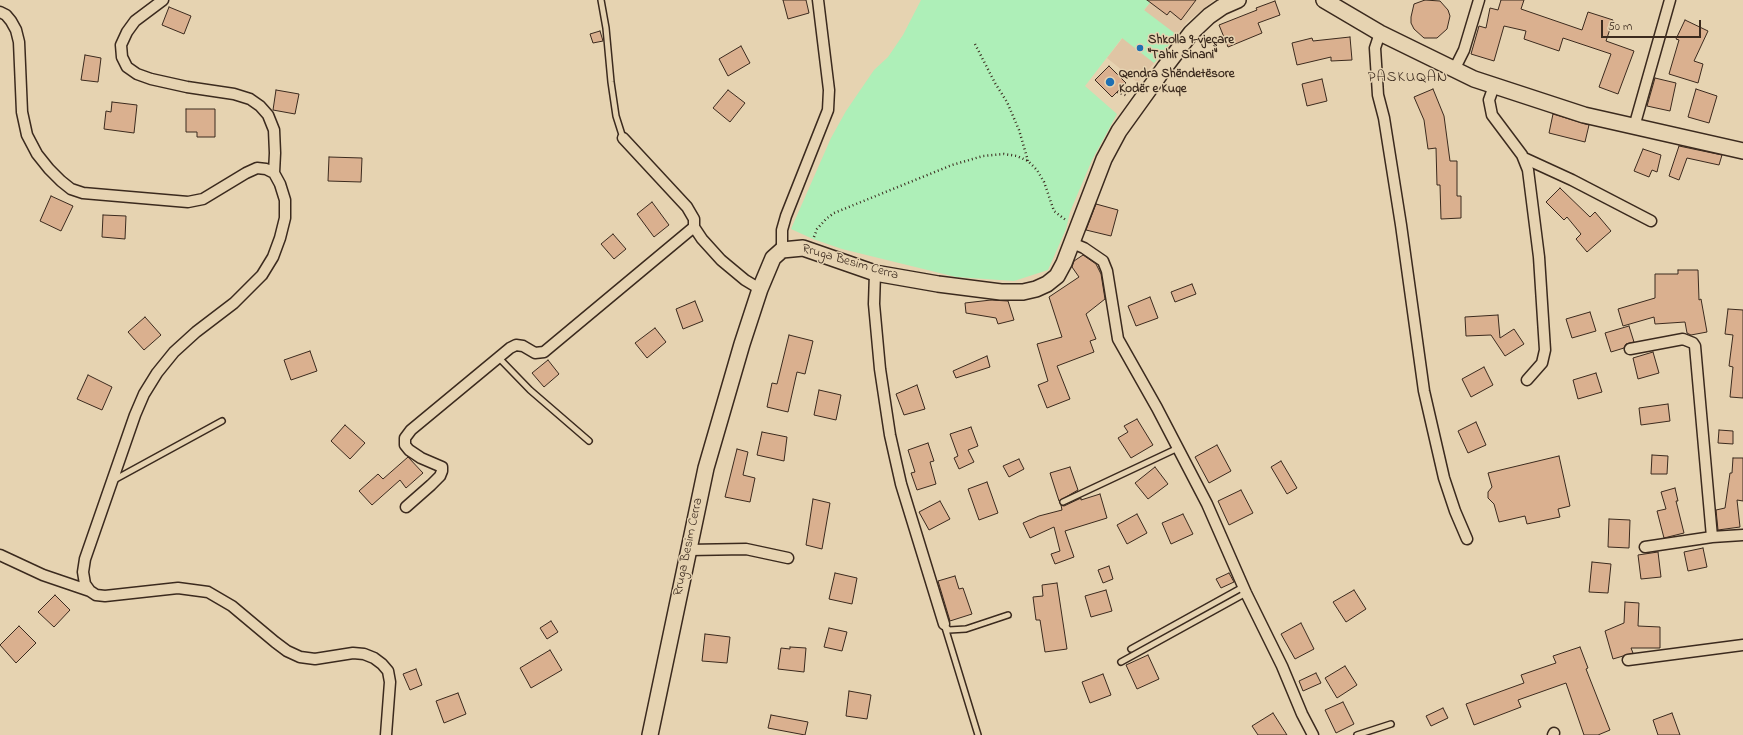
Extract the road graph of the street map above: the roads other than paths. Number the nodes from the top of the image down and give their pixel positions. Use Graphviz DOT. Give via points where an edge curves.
graph roads {
  1 [pos="163,0"];
  2 [pos="601,0"];
  3 [pos="818,0"];
  4 [pos="1238,0"];
  5 [pos="1324,0"];
  6 [pos="1479,0"];
  7 [pos="1670,0"];
  8 [pos="0,12"];
  9 [pos="1380,33"];
  10 [pos="1454,70"];
  11 [pos="1494,86"];
  12 [pos="1634,127"];
  13 [pos="623,138"];
  14 [pos="1743,151"];
  15 [pos="1524,158"];
  16 [pos="274,173"];
  17 [pos="1651,221"];
  18 [pos="694,227"];
  19 [pos="1072,243"];
  20 [pos="782,250"];
  21 [pos="875,273"];
  22 [pos="760,289"];
  23 [pos="1630,349"];
  24 [pos="499,358"];
  25 [pos="1527,380"];
  26 [pos="222,421"];
  27 [pos="589,441"];
  28 [pos="1179,448"];
  29 [pos="112,481"];
  30 [pos="1063,502"];
  31 [pos="406,507"];
  32 [pos="1743,535"];
  33 [pos="1712,537"];
  34 [pos="1468,539"];
  35 [pos="1645,547"];
  36 [pos="688,550"];
  37 [pos="0,555"];
  38 [pos="788,558"];
  39 [pos="1244,590"];
  40 [pos="90,591"];
  41 [pos="1008,615"];
  42 [pos="944,624"];
  43 [pos="1743,645"];
  44 [pos="1131,648"];
  45 [pos="1628,660"];
  46 [pos="1121,662"];
  47 [pos="1391,724"];
  48 [pos="386,735"];
  49 [pos="650,735"];
  50 [pos="978,735"];
  51 [pos="1313,735"];
  52 [pos="1357,735"];
  1 -- 16 [label="street" via="135,21 127,32 121,45 122,57 127,67 151,79 234,94 250,99 260,106 268,115 274,130"];
  2 -- 13 [label="lane" via="616,116"];
  3 -- 20 [label="street" via="829,90 828,110 786,216 782,230"];
  4 -- 19 [label="street, Rruga Besim Cerra" via="1209,16 1191,33 1119,131 1104,159"];
  5 -- 9 [label="street"];
  6 -- 10 [label="street" via="1464,50"];
  7 -- 12 [label="street"];
  8 -- 16 [label="street" via="12,21 19,42 22,112 27,135 49,169 71,189 83,193 188,202 203,199 257,168"];
  9 -- 10 [label="street"];
  9 -- 34 [label="street" via="1375,48 1378,95 1401,225 1424,391 1448,490"];
  10 -- 11 [label="street"];
  11 -- 12 [label="street" via="1584,115"];
  11 -- 15 [label="street" via="1489,100 1492,116"];
  12 -- 14 [label="street"];
  13 -- 18 [label="street" via="687,207 694,219"];
  15 -- 17 [label="street"];
  15 -- 25 [label="street" via="1528,170 1539,257 1545,350 1542,363"];
  16 -- 29 [label="street" via="285,200 285,218 272,257 262,275 234,303 174,352 157,373 135,415"];
  18 -- 22 [label="street" via="721,260"];
  18 -- 24 [label="street" via="544,352 535,353 524,346 516,345"];
  19 -- 21 [label="street, Rruga Besim Cerra" via="1057,276 1047,284 1023,292 968,288"];
  19 -- 28 [label="street" via="1103,261 1107,271 1118,339"];
  20 -- 21 [label="street, Rruga Besim Cerra" via="804,248"];
  20 -- 22 [label="street, Rruga Besim Cerra" via="773,258"];
  21 -- 42 [label="street" via="874,304 880,369 890,435 901,484"];
  22 -- 36 [label="street, Rruga Besim Cerra" via="727,391 706,468"];
  23 -- 33 [label="street" via="1682,339 1695,346"];
  24 -- 27 [label="lane" via="530,390"];
  24 -- 31 [label="street" via="411,430 405,438 405,445 409,450 442,467 440,476"];
  26 -- 29 [label="lane"];
  28 -- 30 [label="lane"];
  28 -- 39 [label="street" via="1207,504"];
  29 -- 40 [label="street" via="83,572 85,584"];
  32 -- 33 [label="street"];
  33 -- 35 [label="street"];
  36 -- 38 [label="street" via="746,549"];
  36 -- 49 [label="street, Rruga Besim Cerra"];
  37 -- 40 [label="street" via="43,575"];
  39 -- 44 [label="lane"];
  39 -- 46 [label="lane"];
  39 -- 51 [label="street"];
  40 -- 48 [label="street" via="105,596 178,588 201,591 220,598 287,651 300,657 315,659 353,653 374,658 388,672 390,682"];
  41 -- 42 [label="lane" via="958,631 948,630"];
  42 -- 50 [label="lane"];
  43 -- 45 [label="street"];
  47 -- 52 [label="lane"];
}
